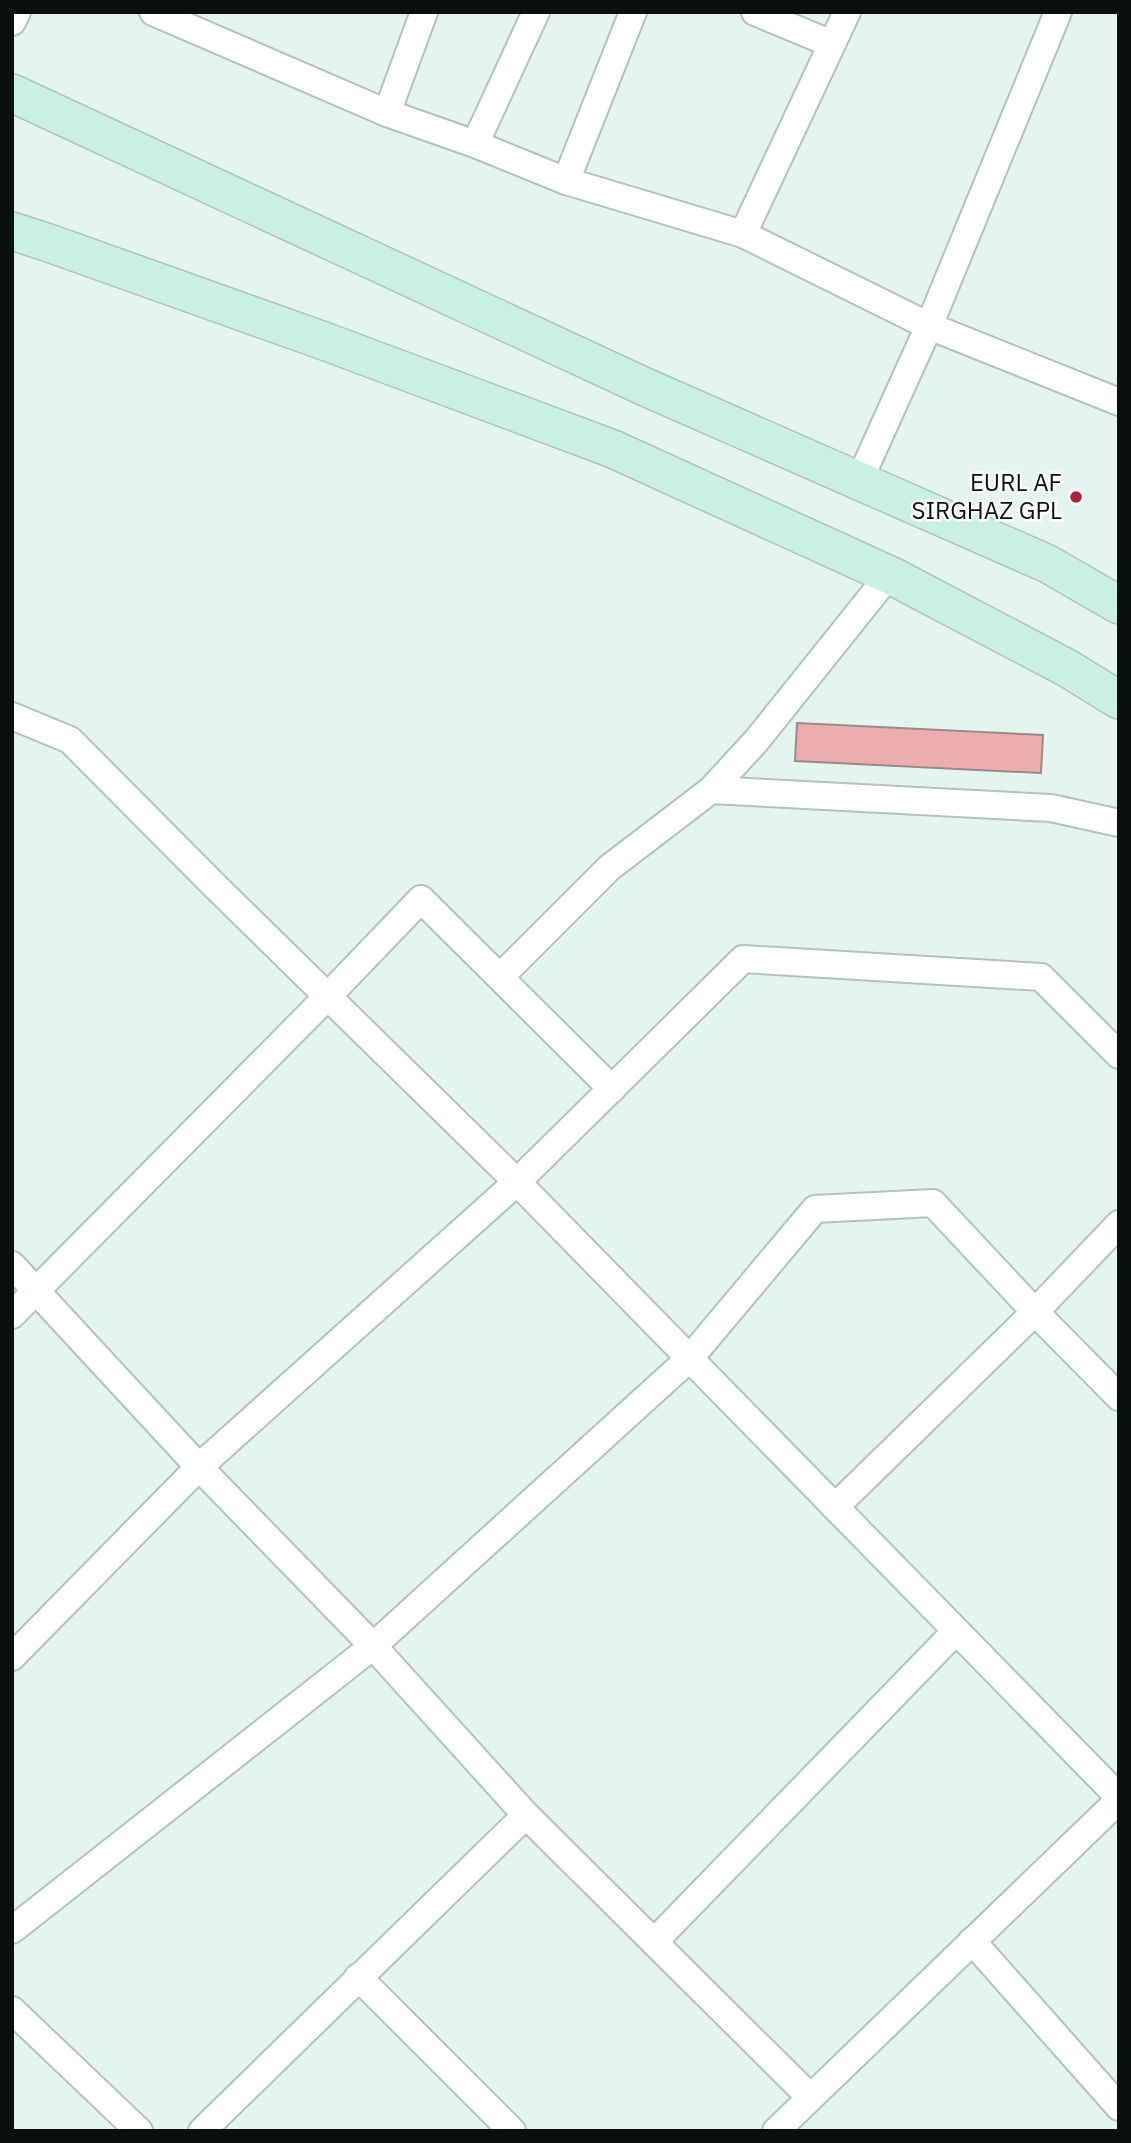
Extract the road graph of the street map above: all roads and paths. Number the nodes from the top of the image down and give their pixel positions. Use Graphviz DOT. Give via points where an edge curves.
graph roads {
  1 [pos="18,12"];
  2 [pos="153,12"];
  3 [pos="424,12"];
  4 [pos="536,12"];
  5 [pos="633,12"];
  6 [pos="755,12"];
  7 [pos="847,12"];
  8 [pos="1058,12"];
  9 [pos="12,22"];
  10 [pos="832,44"];
  11 [pos="12,93"];
  12 [pos="387,113"];
  13 [pos="475,144"];
  14 [pos="566,181"];
  15 [pos="12,231"];
  16 [pos="743,234"];
  17 [pos="929,326"];
  18 [pos="1119,402"];
  19 [pos="859,481"];
  20 [pos="888,575"];
  21 [pos="1117,599"];
  22 [pos="1119,699"];
  23 [pos="12,716"];
  24 [pos="712,790"];
  25 [pos="1119,822"];
  26 [pos="500,977"];
  27 [pos="328,996"];
  28 [pos="1119,1055"];
  29 [pos="612,1088"];
  30 [pos="517,1182"];
  31 [pos="1119,1224"];
  32 [pos="12,1265"];
  33 [pos="37,1292"];
  34 [pos="1035,1312"];
  35 [pos="12,1315"];
  36 [pos="690,1359"];
  37 [pos="1119,1397"];
  38 [pos="199,1467"];
  39 [pos="835,1507"];
  40 [pos="956,1630"];
  41 [pos="373,1646"];
  42 [pos="12,1657"];
  43 [pos="1119,1799"];
  44 [pos="526,1815"];
  45 [pos="12,1930"];
  46 [pos="972,1941"];
  47 [pos="654,1942"];
  48 [pos="358,1977"];
  49 [pos="12,2010"];
  50 [pos="810,2097"];
  51 [pos="1119,2107"];
  52 [pos="139,2131"];
  53 [pos="202,2131"];
  54 [pos="512,2131"];
  55 [pos="776,2131"];
  1 -- 9 [label="street"];
  2 -- 12 [label="street"];
  3 -- 12 [label="street"];
  4 -- 13 [label="street"];
  5 -- 14 [label="street"];
  6 -- 10 [label="street"];
  7 -- 10 [label="street"];
  8 -- 17 [label="street"];
  10 -- 16 [label="street"];
  11 -- 19 [label="street" via="643,386"];
  12 -- 13 [label="street"];
  13 -- 14 [label="street"];
  14 -- 16 [label="street"];
  15 -- 20 [label="street" via="613,449"];
  16 -- 17 [label="street"];
  17 -- 18 [label="street"];
  17 -- 19 [label="street"];
  19 -- 21 [label="street"];
  20 -- 22 [label="street"];
  20 -- 24 [label="street"];
  23 -- 27 [label="street" via="70,740"];
  24 -- 25 [label="street" via="1051,808"];
  24 -- 26 [label="street" via="609,868"];
  26 -- 27 [label="street" via="421,899"];
  26 -- 29 [label="street"];
  27 -- 30 [label="street"];
  27 -- 33 [label="street"];
  28 -- 29 [label="street" via="1041,977 743,958"];
  29 -- 30 [label="street"];
  30 -- 36 [label="street"];
  30 -- 38 [label="street"];
  31 -- 34 [label="street"];
  32 -- 33 [label="street"];
  33 -- 35 [label="street"];
  33 -- 38 [label="street"];
  34 -- 36 [label="street" via="933,1203 815,1209"];
  34 -- 37 [label="street"];
  34 -- 39 [label="street"];
  36 -- 39 [label="street"];
  36 -- 41 [label="street"];
  38 -- 41 [label="street"];
  38 -- 42 [label="street"];
  39 -- 40 [label="street"];
  40 -- 43 [label="street"];
  40 -- 47 [label="street"];
  41 -- 44 [label="street"];
  41 -- 45 [label="street"];
  43 -- 46 [label="street"];
  44 -- 47 [label="street"];
  44 -- 48 [label="street"];
  46 -- 50 [label="street"];
  46 -- 51 [label="street"];
  47 -- 50 [label="street"];
  48 -- 53 [label="street"];
  48 -- 54 [label="street"];
  49 -- 52 [label="street"];
  50 -- 55 [label="street"];
}
